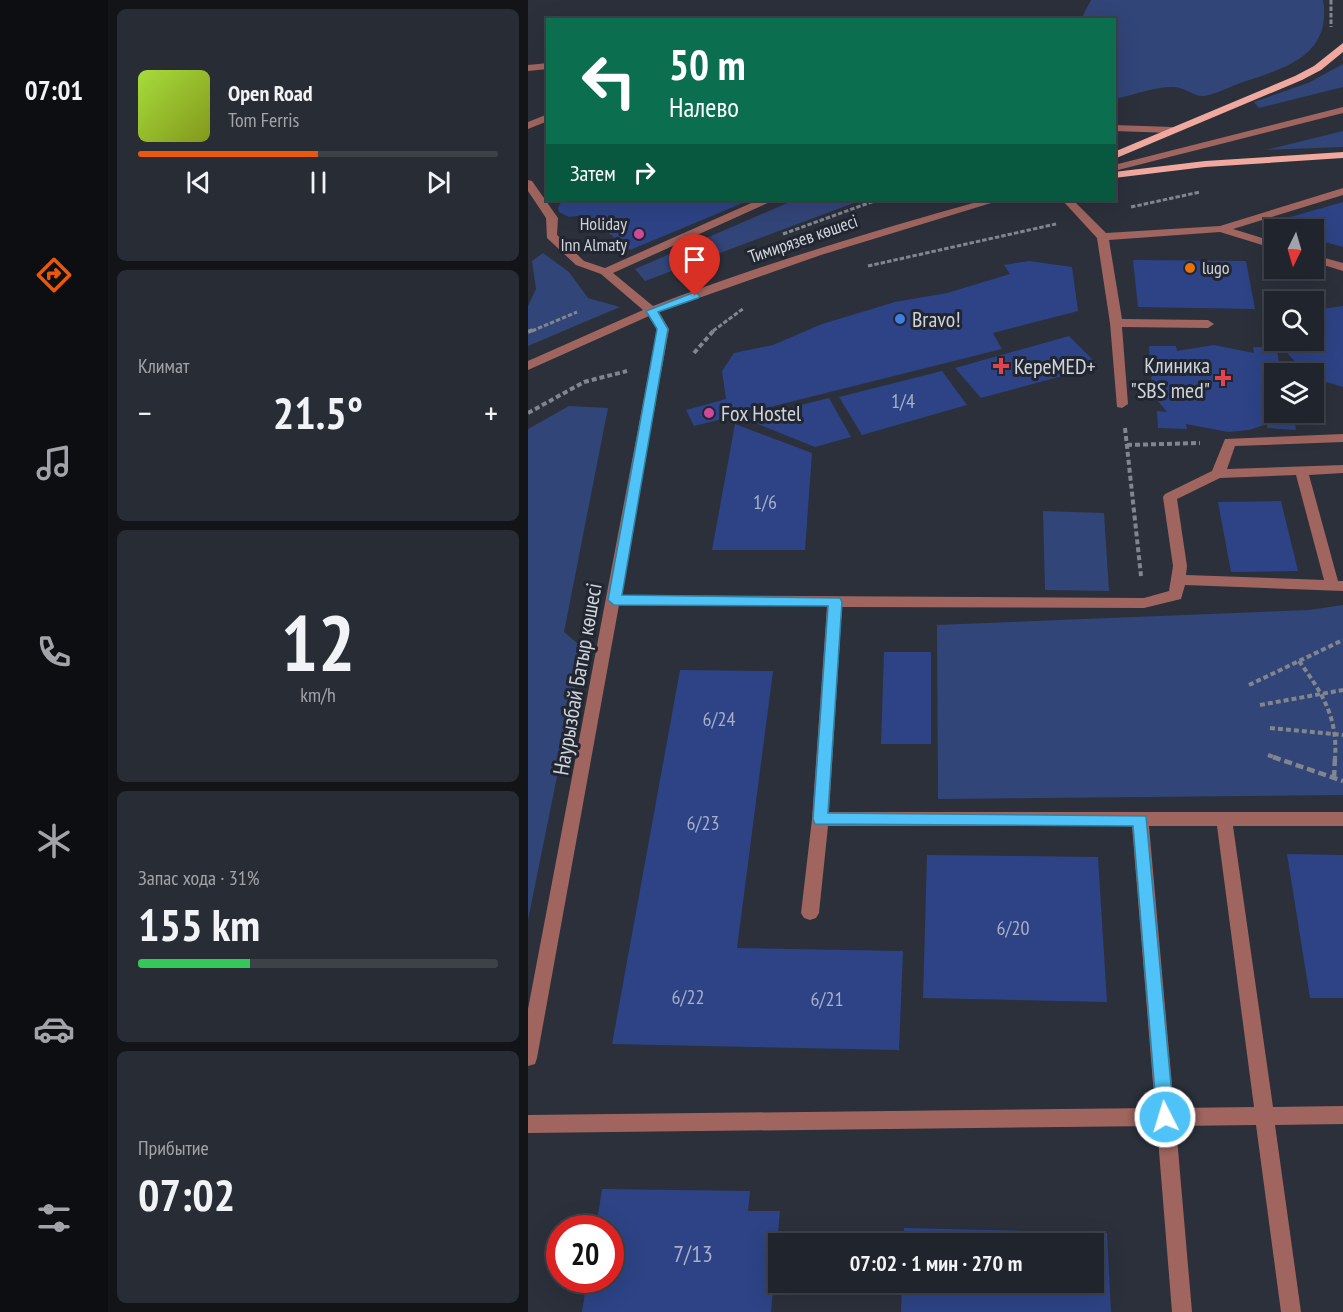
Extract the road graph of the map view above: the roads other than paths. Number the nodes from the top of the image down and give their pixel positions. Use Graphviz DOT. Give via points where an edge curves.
graph roads {
  1 [pos="1343,46"];
  2 [pos="546,66"];
  3 [pos="528,68"];
  4 [pos="1343,110"];
  5 [pos="546,118"];
  6 [pos="528,126"];
  7 [pos="1116,128"];
  8 [pos="1172,130"];
  9 [pos="1116,155"];
  10 [pos="1343,155"];
  11 [pos="1116,167"];
  12 [pos="1116,176"];
  13 [pos="528,183"];
  14 [pos="1343,191"];
  15 [pos="764,201"];
  16 [pos="991,201"];
  17 [pos="1068,201"];
  18 [pos="1221,229"];
  19 [pos="1103,237"];
  20 [pos="1264,243"];
  21 [pos="1324,261"];
  22 [pos="1343,267"];
  23 [pos="605,272"];
  24 [pos="652,311"];
  25 [pos="1116,323"];
  26 [pos="1208,324"];
  27 [pos="528,366"];
  28 [pos="1122,404"];
  29 [pos="1343,438"];
  30 [pos="1343,469"];
  31 [pos="1301,470"];
  32 [pos="1218,474"];
  33 [pos="1178,580"];
  34 [pos="1337,585"];
  35 [pos="614,600"];
  36 [pos="835,602"];
  37 [pos="820,819"];
  38 [pos="1224,819"];
  39 [pos="1343,819"];
  40 [pos="1140,820"];
  41 [pos="810,913"];
  42 [pos="528,1058"];
  43 [pos="1343,1115"];
  44 [pos="1265,1116"];
  45 [pos="1165,1117"];
  46 [pos="528,1124"];
  47 [pos="1182,1312"];
  48 [pos="1291,1312"];
  1 -- 8 [label="main road" via="1323,65"];
  2 -- 3 [label="street"];
  4 -- 11 [label="street"];
  5 -- 6 [label="street"];
  7 -- 8 [label="street"];
  8 -- 9 [label="main road"];
  10 -- 12 [label="main road" via="1205,164"];
  13 -- 23 [label="street" via="552,218 551,236 580,263"];
  14 -- 18 [label="street"];
  15 -- 23 [label="street"];
  16 -- 24 [label="street, Тимирязев көшесі" via="867,235"];
  17 -- 19 [label="street"];
  18 -- 19 [label="street"];
  18 -- 20 [label="street"];
  19 -- 25 [label="street"];
  21 -- 22 [label="street"];
  23 -- 24 [label="street"];
  24 -- 27 [label="street, Тимирязев көшесі"];
  24 -- 35 [label="street, Наурызбай Батыр көшесі" via="663,329"];
  25 -- 26 [label="street"];
  25 -- 28 [label="street"];
  29 -- 32 [label="street" via="1230,442"];
  30 -- 31 [label="street"];
  31 -- 32 [label="street"];
  31 -- 34 [label="street"];
  32 -- 33 [label="street" via="1170,497 1180,566"];
  33 -- 34 [label="street"];
  33 -- 36 [label="street" via="1176,595 1144,603"];
  35 -- 36 [label="street"];
  35 -- 42 [label="street, Наурызбай Батыр көшесі"];
  36 -- 37 [label="street"];
  37 -- 40 [label="street"];
  37 -- 41 [label="street"];
  38 -- 39 [label="street"];
  38 -- 40 [label="street"];
  38 -- 44 [label="street"];
  40 -- 45 [label="street"];
  43 -- 44 [label="street"];
  44 -- 45 [label="street"];
  44 -- 48 [label="street"];
  45 -- 46 [label="street"];
  45 -- 47 [label="street"];
}
